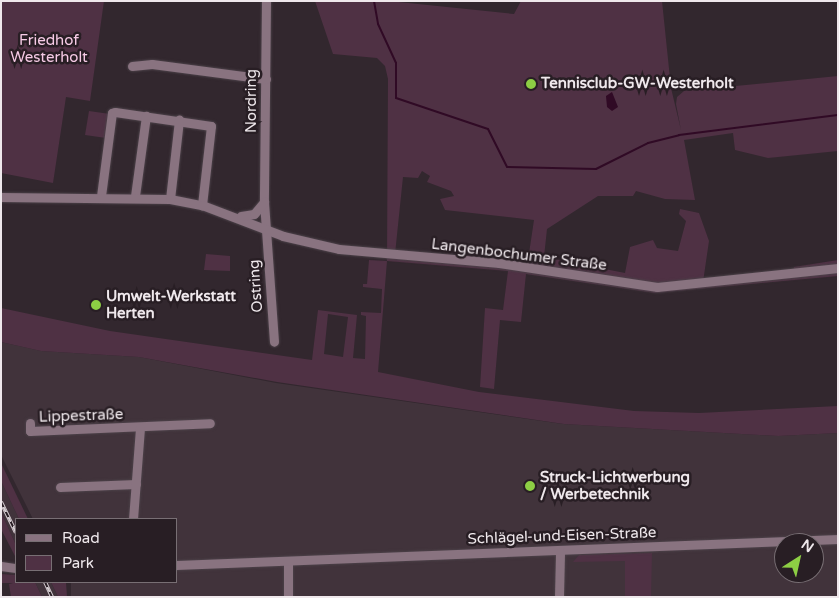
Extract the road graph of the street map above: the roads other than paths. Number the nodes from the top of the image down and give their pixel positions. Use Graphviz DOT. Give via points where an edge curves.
graph roads {
  1 [pos="266,1"];
  2 [pos="132,66"];
  3 [pos="266,79"];
  4 [pos="146,116"];
  5 [pos="179,120"];
  6 [pos="101,196"];
  7 [pos="135,196"];
  8 [pos="1,197"];
  9 [pos="170,198"];
  10 [pos="264,202"];
  11 [pos="202,205"];
  12 [pos="239,216"];
  13 [pos="266,227"];
  14 [pos="838,268"];
  15 [pos="274,342"];
  16 [pos="30,423"];
  17 [pos="210,423"];
  18 [pos="140,428"];
  19 [pos="136,484"];
  20 [pos="60,487"];
  21 [pos="134,518"];
  22 [pos="838,539"];
  23 [pos="560,552"];
  24 [pos="288,561"];
  25 [pos="178,565"];
  26 [pos="1,566"];
  27 [pos="15,568"];
  28 [pos="288,597"];
  29 [pos="559,597"];
  1 -- 3 [label="street, Nordring"];
  2 -- 3 [label="street" via="152,64"];
  3 -- 10 [label="street, Nordring"];
  4 -- 5 [label="street"];
  4 -- 6 [label="street" via="112,114"];
  4 -- 7 [label="street"];
  5 -- 9 [label="street"];
  5 -- 11 [label="street" via="212,127"];
  6 -- 7 [label="street, Langenbochumer Straße"];
  6 -- 8 [label="street, Langenbochumer Straße"];
  7 -- 9 [label="street, Langenbochumer Straße"];
  9 -- 11 [label="street, Langenbochumer Straße"];
  10 -- 12 [label="street" via="254,214"];
  10 -- 13 [label="street, Nordring"];
  11 -- 12 [label="street, Langenbochumer Straße"];
  12 -- 13 [label="street, Langenbochumer Straße"];
  13 -- 14 [label="street, Langenbochumer Straße" via="283,236 339,249 499,262 657,287"];
  13 -- 15 [label="street, Ostring"];
  16 -- 18 [label="street, Lippestraße" via="30,431"];
  17 -- 18 [label="street, Lippestraße"];
  18 -- 19 [label="street, Lippestraße"];
  19 -- 20 [label="street"];
  19 -- 21 [label="street, Lippestraße"];
  22 -- 23 [label="street, Schlägel-und-Eisen-Straße"];
  23 -- 24 [label="street, Schlägel-und-Eisen-Straße"];
  23 -- 29 [label="street"];
  24 -- 25 [label="street, Schlägel-und-Eisen-Straße"];
  24 -- 28 [label="street"];
  26 -- 27 [label="street"];
}
